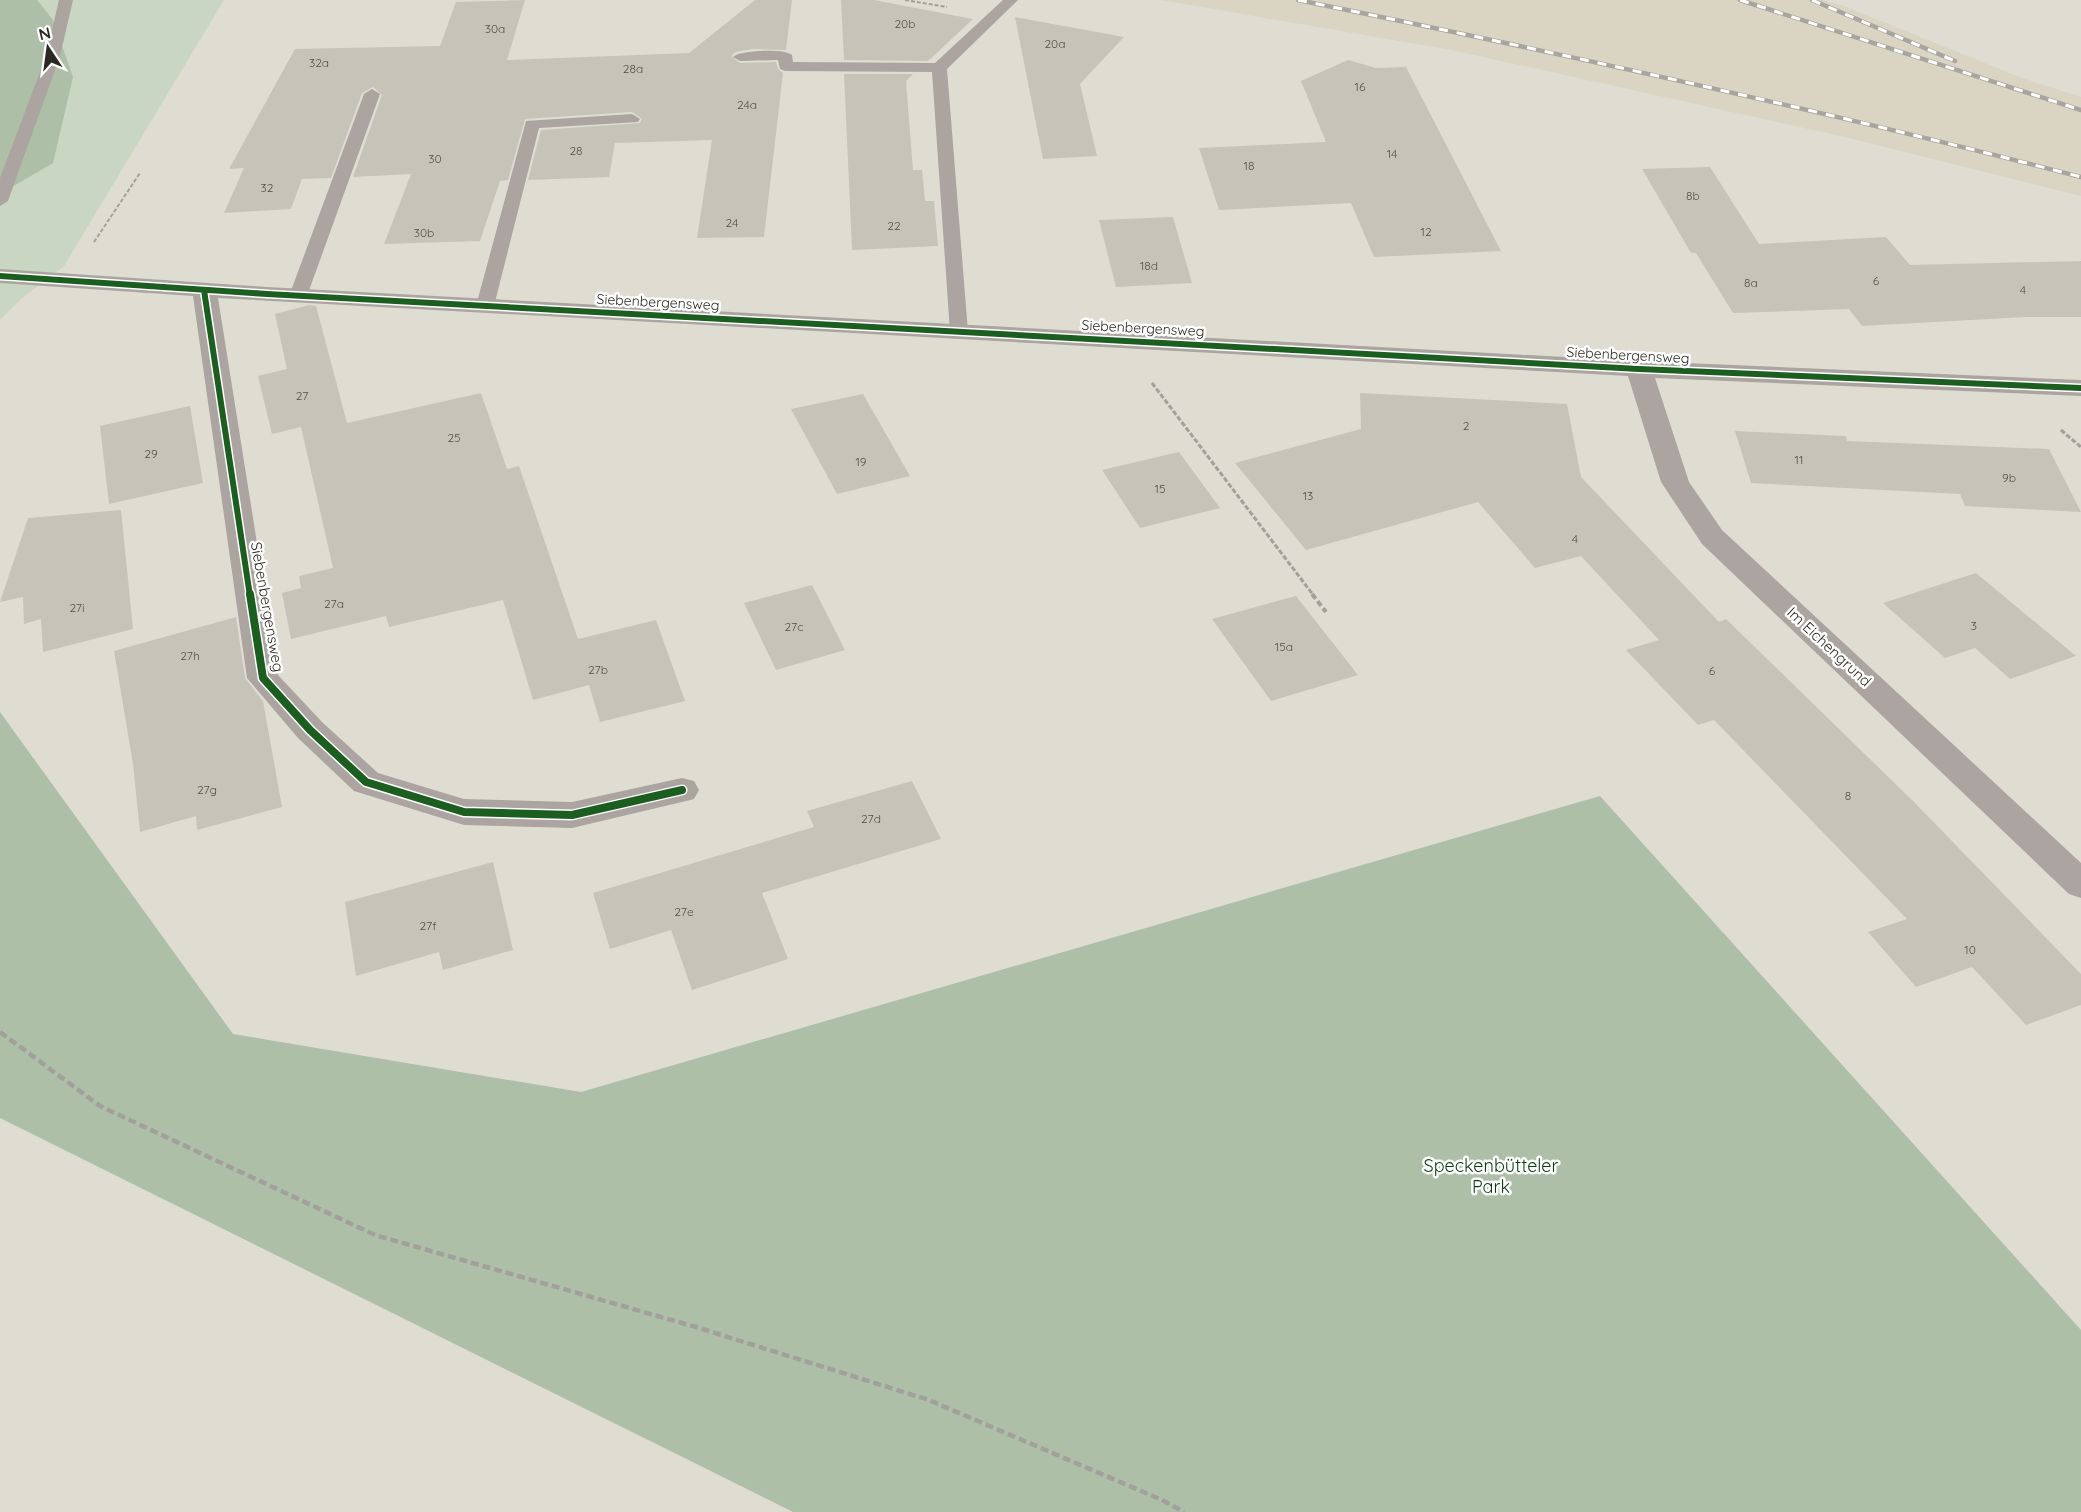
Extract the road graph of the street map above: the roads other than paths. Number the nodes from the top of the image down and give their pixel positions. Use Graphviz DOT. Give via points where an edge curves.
graph roads {
  1 [pos="66,0"];
  2 [pos="1011,0"];
  3 [pos="740,57"];
  4 [pos="939,68"];
  5 [pos="372,94"];
  6 [pos="632,120"];
  7 [pos="0,201"];
  8 [pos="0,276"];
  9 [pos="204,290"];
  10 [pos="298,296"];
  11 [pos="485,306"];
  12 [pos="959,332"];
  13 [pos="1639,369"];
  14 [pos="2081,388"];
  15 [pos="682,790"];
  16 [pos="2081,884"];
  1 -- 7 [label="lane" via="53,56"];
  2 -- 4 [label="lane"];
  3 -- 4 [label="lane" via="785,55 785,66"];
  4 -- 12 [label="lane"];
  5 -- 10 [label="lane"];
  6 -- 11 [label="lane" via="531,123"];
  8 -- 9 [label="street, Siebenbergensweg"];
  9 -- 10 [label="street, Siebenbergensweg"];
  9 -- 15 [label="street, Siebenbergensweg" via="263,678 310,730 366,782 464,812 572,814"];
  10 -- 11 [label="street, Siebenbergensweg"];
  11 -- 12 [label="street, Siebenbergensweg"];
  12 -- 13 [label="street, Siebenbergensweg"];
  13 -- 14 [label="street, Siebenbergensweg"];
  13 -- 16 [label="street, Im Eichengrund" via="1675,482 1712,537"];
}
